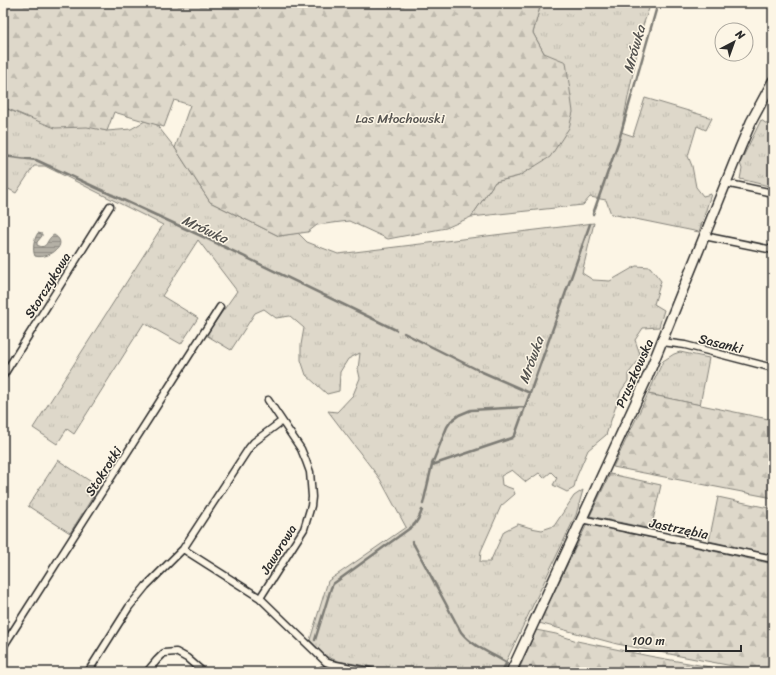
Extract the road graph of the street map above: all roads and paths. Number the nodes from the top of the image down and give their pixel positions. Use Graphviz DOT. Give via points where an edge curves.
graph roads {
  1 [pos="773,81"];
  2 [pos="725,184"];
  3 [pos="773,193"];
  4 [pos="110,206"];
  5 [pos="704,236"];
  6 [pos="773,250"];
  7 [pos="220,307"];
  8 [pos="662,342"];
  9 [pos="773,368"];
  10 [pos="3,376"];
  11 [pos="268,400"];
  12 [pos="282,421"];
  13 [pos="581,519"];
  14 [pos="183,549"];
  15 [pos="773,559"];
  16 [pos="260,598"];
  17 [pos="3,647"];
  18 [pos="88,672"];
  19 [pos="147,672"];
  20 [pos="203,672"];
  21 [pos="372,672"];
  22 [pos="511,672"];
  1 -- 2 [label="street, Pruszkowska" via="751,122"];
  2 -- 3 [label="street"];
  2 -- 5 [label="street, Pruszkowska"];
  4 -- 10 [label="street, Storczykowa"];
  5 -- 6 [label="street"];
  5 -- 8 [label="street, Pruszkowska"];
  7 -- 17 [label="street, Stokrotki"];
  8 -- 9 [label="street, Sasanki" via="685,345"];
  8 -- 13 [label="street, Pruszkowska"];
  11 -- 12 [label="street, Jaworowa"];
  12 -- 14 [label="street" via="249,448"];
  12 -- 16 [label="street, Jaworowa" via="301,450 310,472 311,506 300,537"];
  13 -- 15 [label="street, Jastrzębia"];
  13 -- 22 [label="street, Pruszkowska"];
  14 -- 16 [label="street"];
  14 -- 18 [label="street" via="141,591"];
  16 -- 21 [label="street" via="326,662"];
  19 -- 20 [label="street" via="164,653 176,652"];
}
